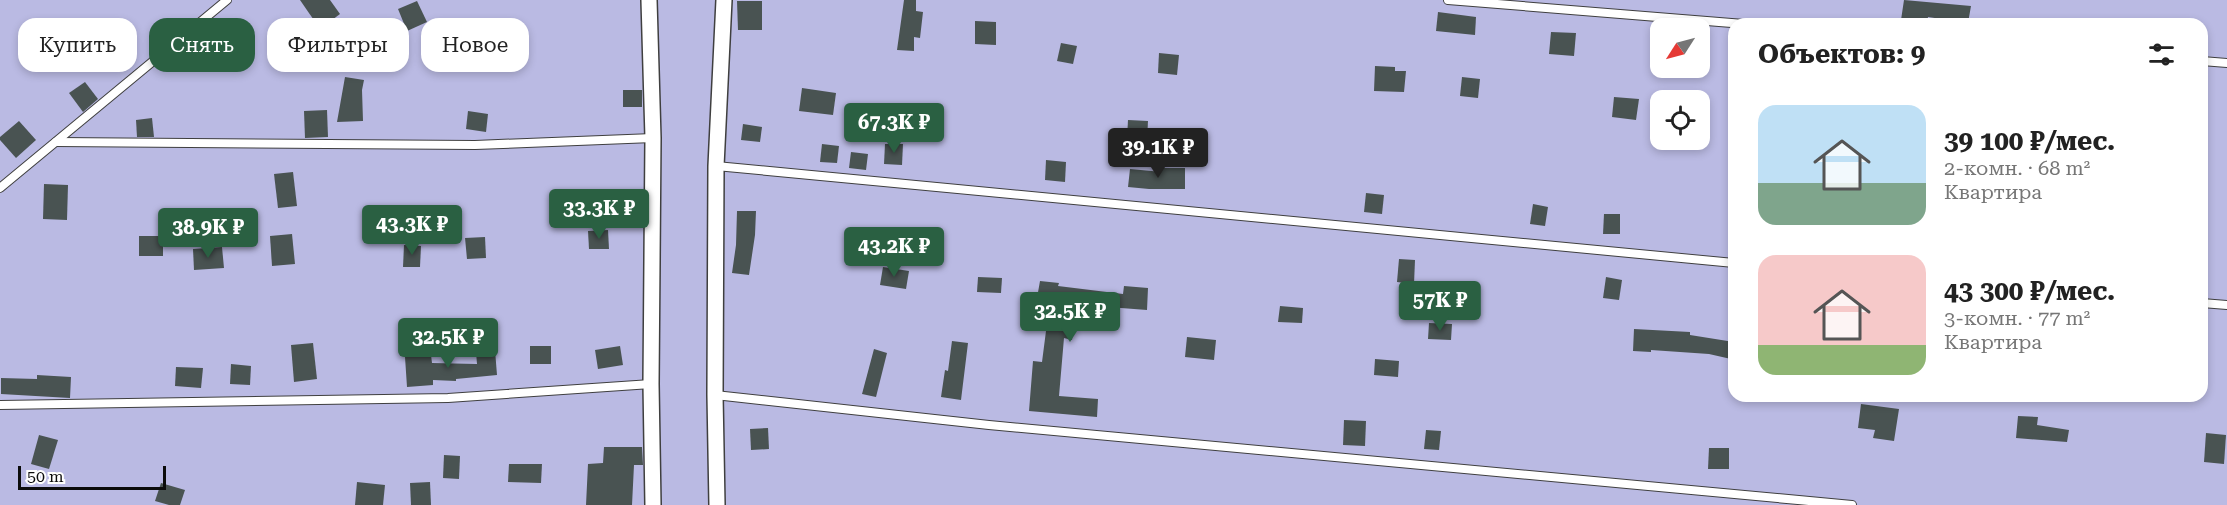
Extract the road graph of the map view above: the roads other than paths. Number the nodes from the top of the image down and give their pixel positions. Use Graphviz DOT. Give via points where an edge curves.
graph roads {
  1 [pos="227,0"];
  2 [pos="649,0"];
  3 [pos="724,0"];
  4 [pos="1448,0"];
  5 [pos="1728,23"];
  6 [pos="2208,61"];
  7 [pos="2227,63"];
  8 [pos="653,138"];
  9 [pos="56,142"];
  10 [pos="716,166"];
  11 [pos="0,188"];
  12 [pos="1728,262"];
  13 [pos="2208,303"];
  14 [pos="2227,305"];
  15 [pos="651,384"];
  16 [pos="715,395"];
  17 [pos="0,405"];
  18 [pos="653,505"];
  19 [pos="717,505"];
  20 [pos="1852,505"];
  1 -- 9 [label="lane"];
  2 -- 8 [label="street"];
  3 -- 10 [label="street"];
  4 -- 5 [label="lane"];
  6 -- 7 [label="lane"];
  8 -- 9 [label="lane" via="475,145"];
  8 -- 15 [label="street"];
  9 -- 11 [label="lane"];
  10 -- 12 [label="lane"];
  10 -- 16 [label="street"];
  13 -- 14 [label="lane"];
  15 -- 17 [label="lane" via="448,398"];
  15 -- 18 [label="street"];
  16 -- 19 [label="street"];
  16 -- 20 [label="lane" via="989,425"];
}
